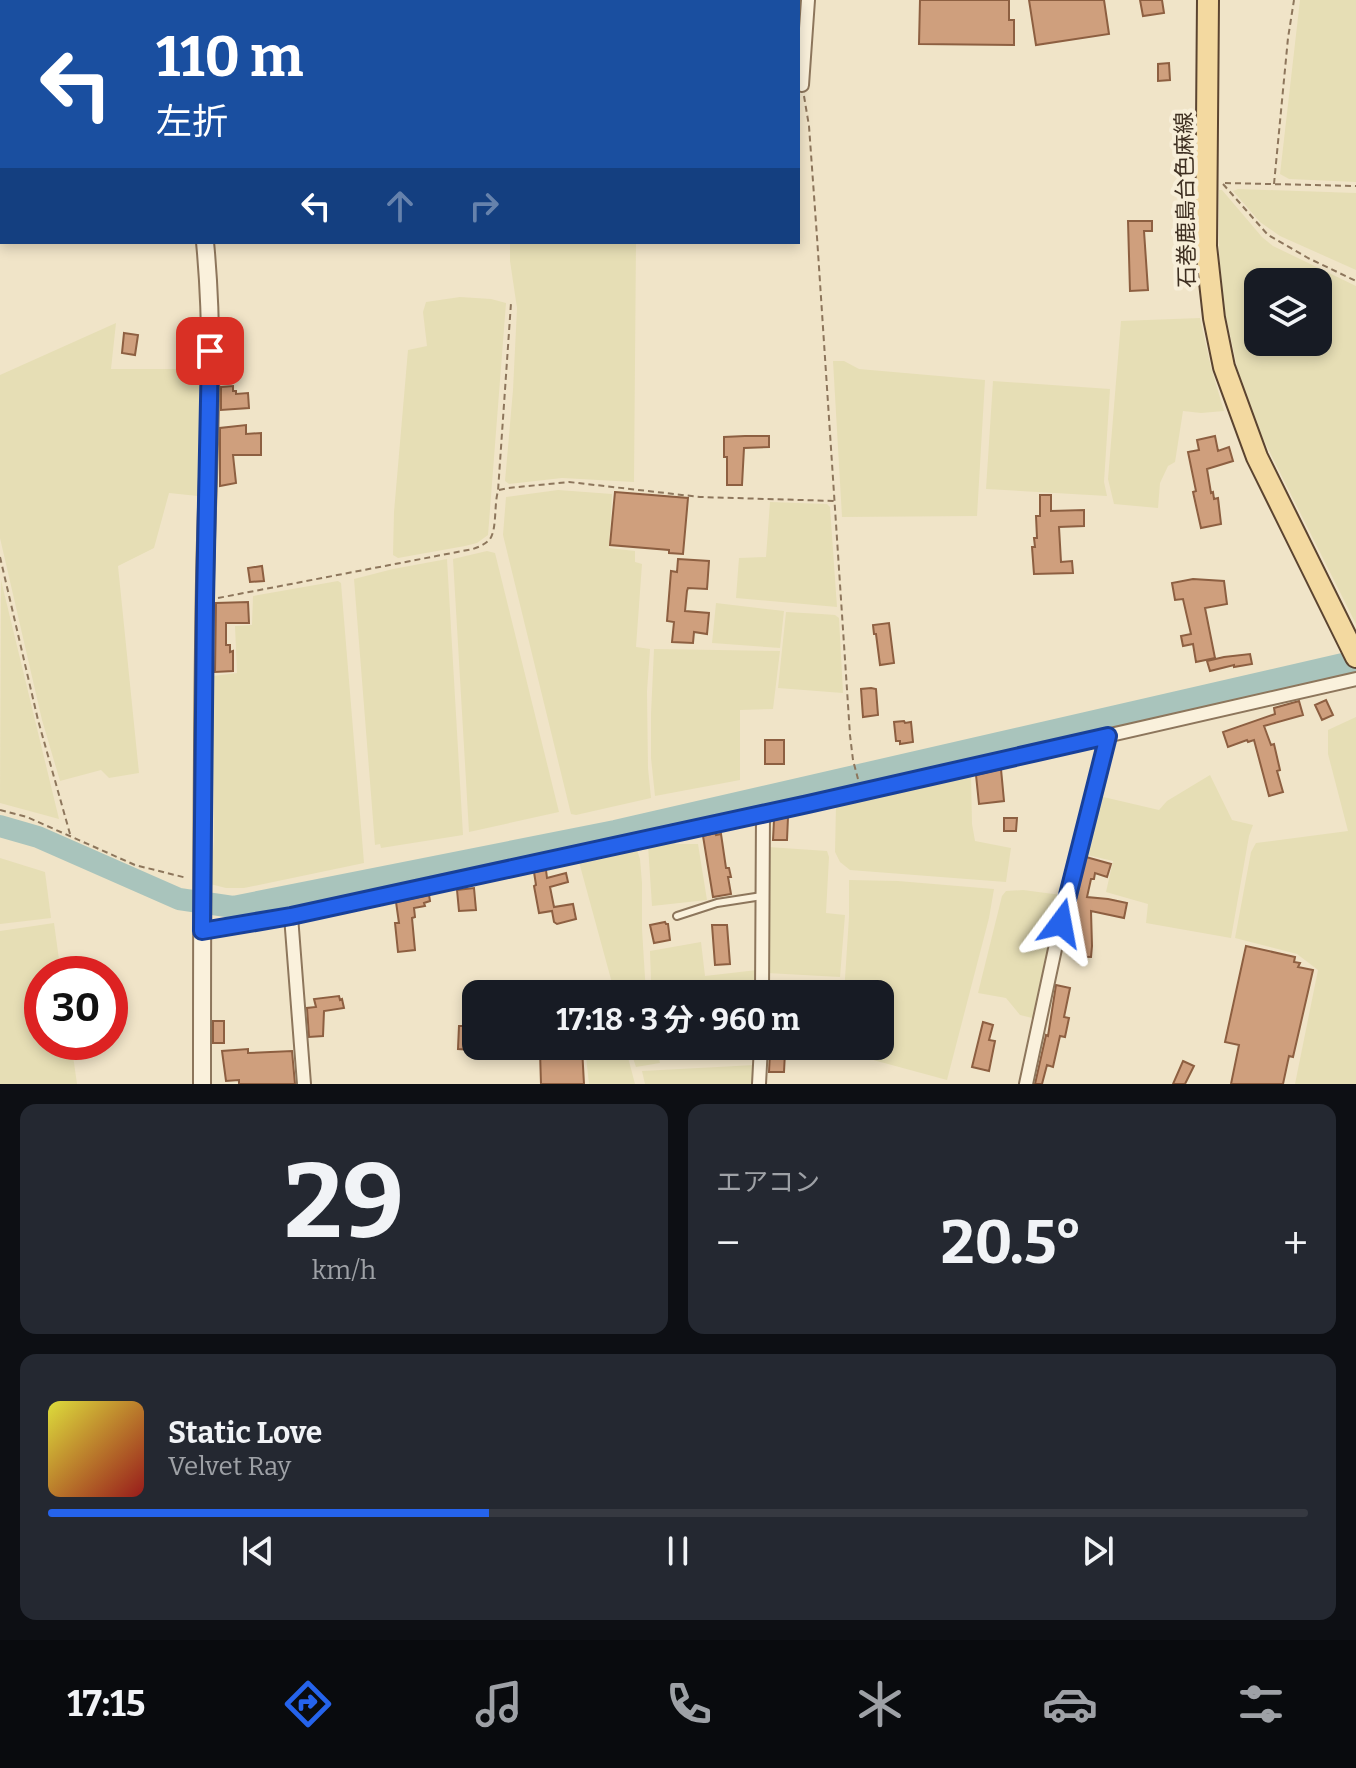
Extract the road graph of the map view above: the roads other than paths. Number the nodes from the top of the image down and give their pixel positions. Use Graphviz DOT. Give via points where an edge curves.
graph roads {
  1 [pos="808,0"];
  2 [pos="1208,0"];
  3 [pos="802,85"];
  4 [pos="205,244"];
  5 [pos="1353,645"];
  6 [pos="1356,679"];
  7 [pos="1108,736"];
  8 [pos="763,814"];
  9 [pos="762,896"];
  10 [pos="291,916"];
  11 [pos="677,916"];
  12 [pos="202,926"];
  13 [pos="762,980"];
  14 [pos="760,1060"];
  15 [pos="202,1084"];
  16 [pos="304,1084"];
  17 [pos="759,1084"];
  18 [pos="1026,1084"];
  1 -- 3 [label="street"];
  2 -- 5 [label="main road, 石巻鹿島台色麻線" via="1214,183 1209,281 1224,367 1257,457"];
  4 -- 12 [label="street" via="211,376"];
  6 -- 7 [label="street"];
  7 -- 8 [label="street"];
  7 -- 18 [label="street"];
  8 -- 9 [label="street"];
  8 -- 10 [label="street"];
  9 -- 11 [label="lane"];
  9 -- 13 [label="street"];
  10 -- 12 [label="street"];
  10 -- 16 [label="street"];
  12 -- 15 [label="street"];
  14 -- 17 [label="street"];
}
